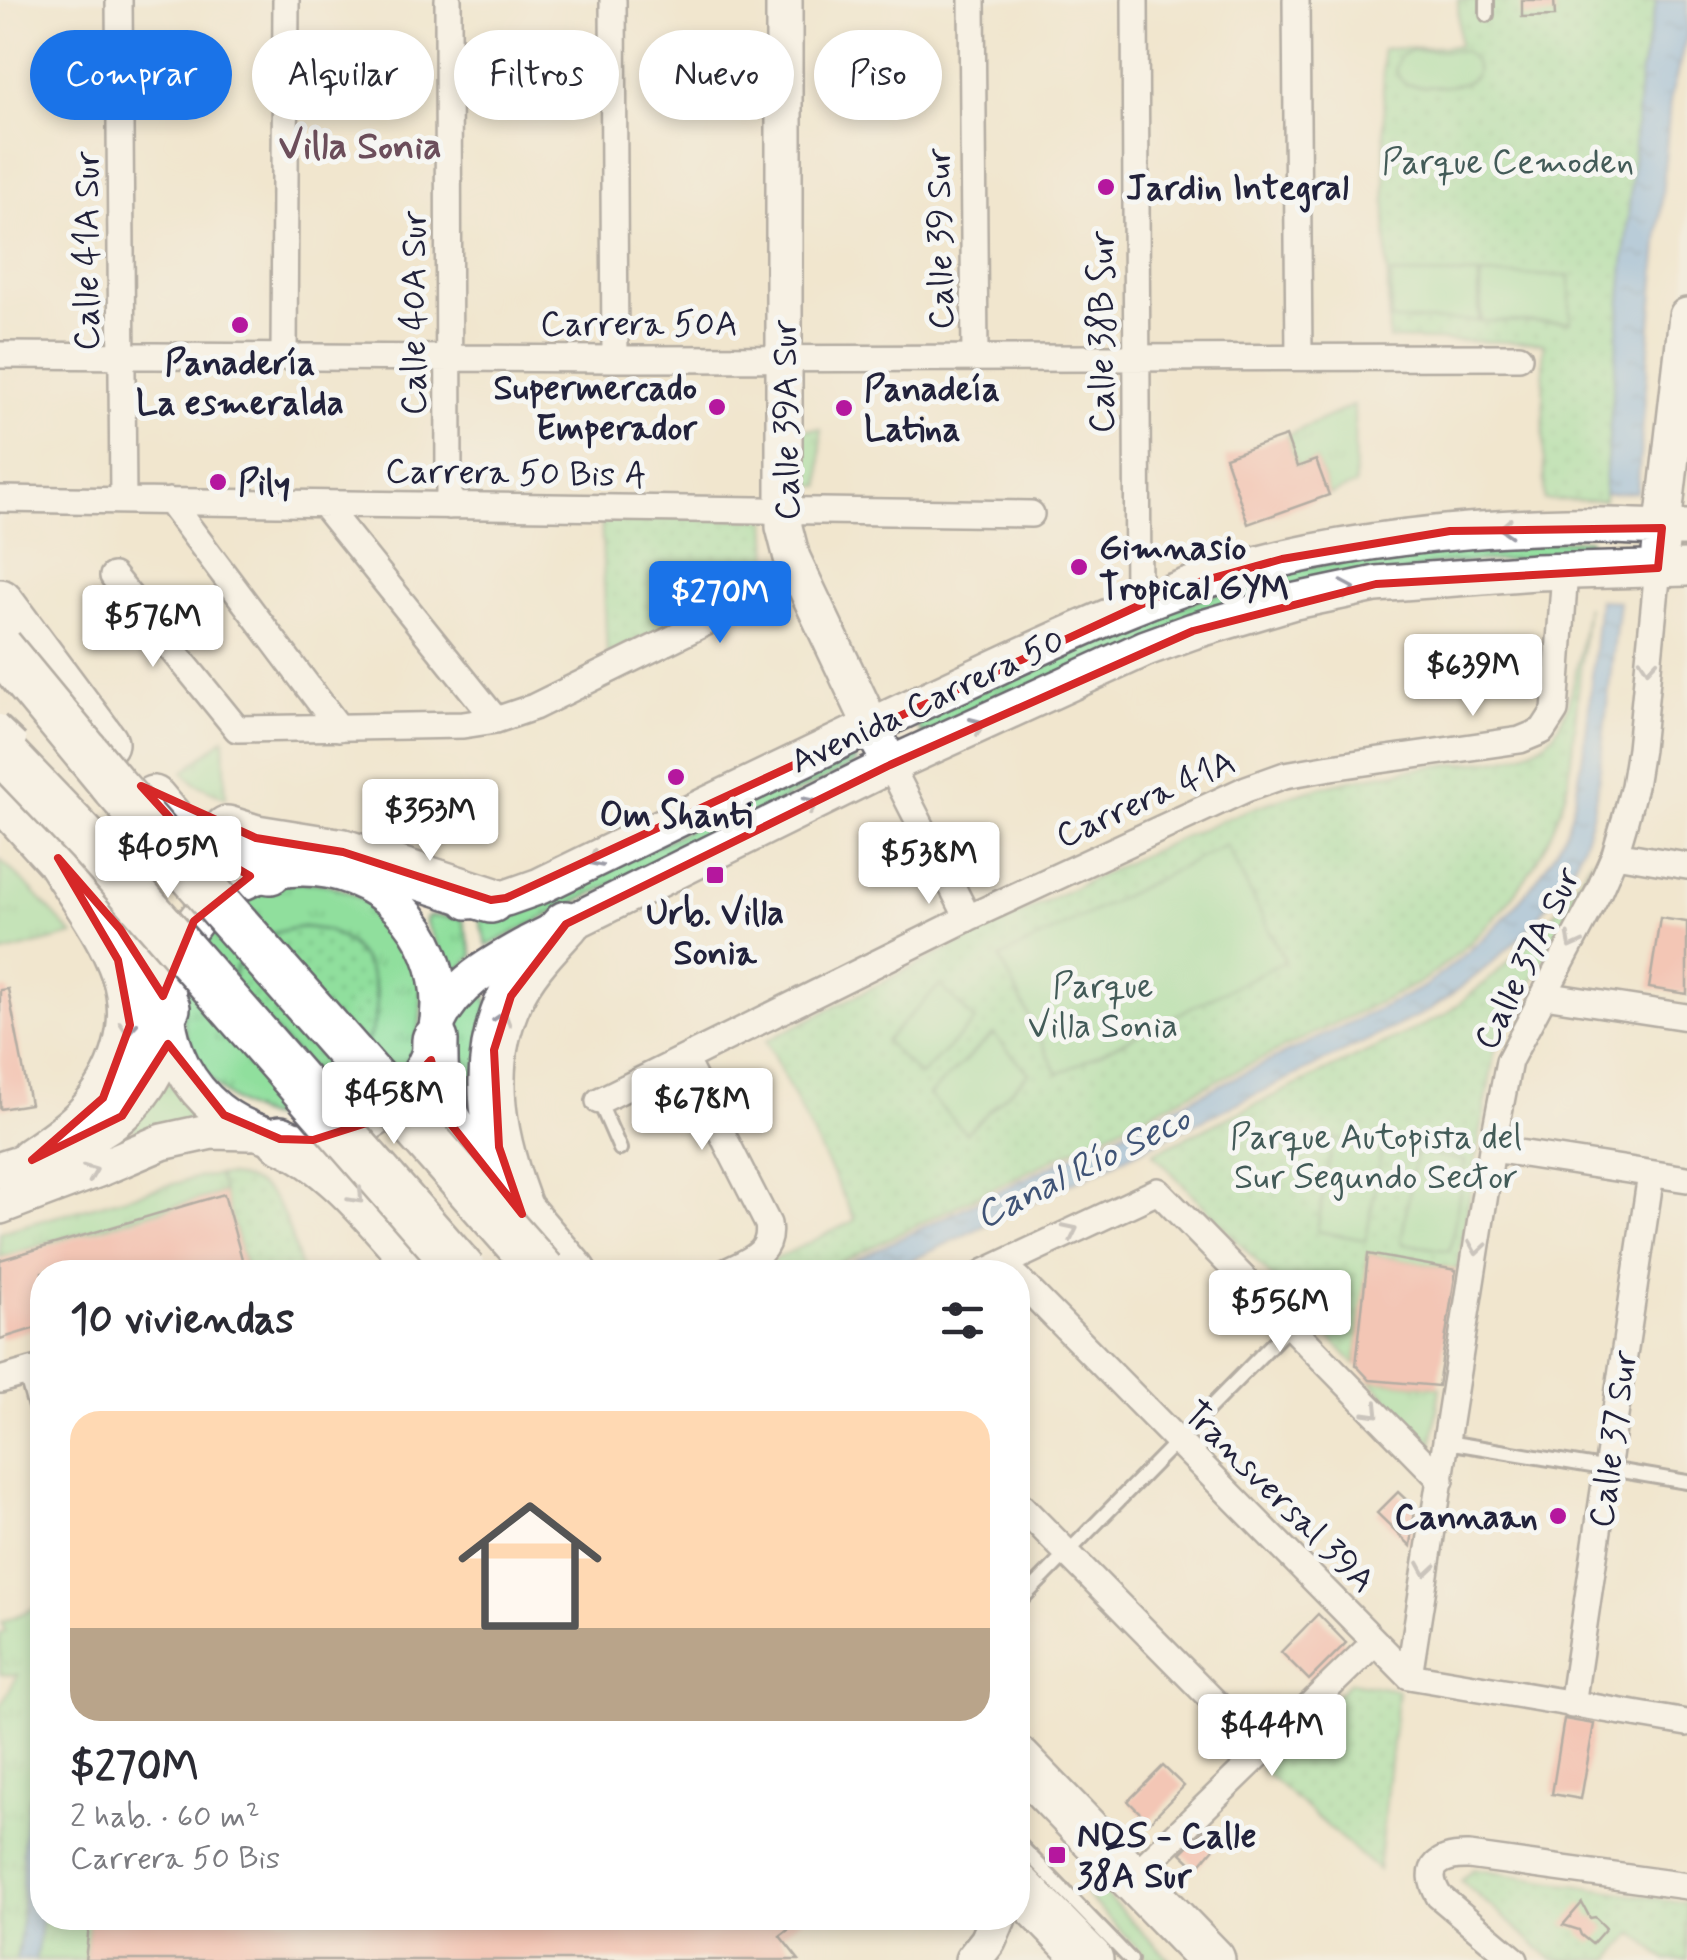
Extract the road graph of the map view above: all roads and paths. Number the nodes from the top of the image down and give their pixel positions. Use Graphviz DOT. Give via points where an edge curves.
graph roads {
  1 [pos="119,0"];
  2 [pos="286,0"];
  3 [pos="448,0"];
  4 [pos="613,0"];
  5 [pos="784,0"];
  6 [pos="972,0"];
  7 [pos="1135,0"];
  8 [pos="1296,0"];
  9 [pos="1487,0"];
  10 [pos="1487,16"];
  11 [pos="1687,316"];
  12 [pos="0,355"];
  13 [pos="122,356"];
  14 [pos="284,357"];
  15 [pos="1518,357"];
  16 [pos="448,358"];
  17 [pos="783,358"];
  18 [pos="975,358"];
  19 [pos="1135,358"];
  20 [pos="1300,358"];
  21 [pos="615,359"];
  22 [pos="1684,360"];
  23 [pos="0,499"];
  24 [pos="122,500"];
  25 [pos="168,502"];
  26 [pos="323,504"];
  27 [pos="449,506"];
  28 [pos="783,510"];
  29 [pos="1031,514"];
  30 [pos="1665,528"];
  31 [pos="1661,568"];
  32 [pos="1581,570"];
  33 [pos="113,576"];
  34 [pos="800,576"];
  35 [pos="0,602"];
  36 [pos="1138,603"];
  37 [pos="0,648"];
  38 [pos="496,720"];
  39 [pos="0,721"];
  40 [pos="871,726"];
  41 [pos="339,728"];
  42 [pos="16,752"];
  43 [pos="890,765"];
  44 [pos="141,786"];
  45 [pos="0,795"];
  46 [pos="0,810"];
  47 [pos="53,853"];
  48 [pos="1615,854"];
  49 [pos="1687,866"];
  50 [pos="270,871"];
  51 [pos="364,882"];
  52 [pos="191,900"];
  53 [pos="491,900"];
  54 [pos="968,918"];
  55 [pos="181,920"];
  56 [pos="566,924"];
  57 [pos="218,930"];
  58 [pos="194,935"];
  59 [pos="1544,994"];
  60 [pos="1687,1017"];
  61 [pos="168,1018"];
  62 [pos="437,1031"];
  63 [pos="684,1059"];
  64 [pos="599,1101"];
  65 [pos="378,1109"];
  66 [pos="348,1111"];
  67 [pos="391,1124"];
  68 [pos="267,1135"];
  69 [pos="374,1140"];
  70 [pos="620,1149"];
  71 [pos="1492,1149"];
  72 [pos="16,1165"];
  73 [pos="1651,1174"];
  74 [pos="1687,1179"];
  75 [pos="0,1206"];
  76 [pos="522,1214"];
  77 [pos="405,1260"];
  78 [pos="454,1260"];
  79 [pos="523,1260"];
  80 [pos="562,1260"];
  81 [pos="752,1260"];
  82 [pos="1027,1260"];
  83 [pos="1030,1297"];
  84 [pos="1290,1326"];
  85 [pos="30,1372"];
  86 [pos="0,1380"];
  87 [pos="1177,1441"];
  88 [pos="1447,1442"];
  89 [pos="1607,1468"];
  90 [pos="1441,1480"];
  91 [pos="1687,1482"];
  92 [pos="1030,1515"];
  93 [pos="1067,1553"];
  94 [pos="1030,1592"];
  95 [pos="1375,1642"];
  96 [pos="1409,1676"];
  97 [pos="1572,1705"];
  98 [pos="1687,1722"];
  99 [pos="1262,1750"];
  100 [pos="1030,1772"];
  101 [pos="1030,1855"];
  102 [pos="1132,1878"];
  103 [pos="1687,1886"];
  104 [pos="1030,1898"];
  105 [pos="993,1930"];
  106 [pos="973,1960"];
  107 [pos="1090,1960"];
  108 [pos="1131,1960"];
  109 [pos="1212,1960"];
  110 [pos="1515,1960"];
  1 -- 13 [label="street, Calle 41A Sur"];
  2 -- 14 [label="street"];
  3 -- 16 [label="street, Calle 40A Sur"];
  4 -- 21 [label="street"];
  5 -- 17 [label="main road, Calle 39A Sur"];
  6 -- 18 [label="street, Calle 39 Sur"];
  7 -- 19 [label="street, Calle 38B Sur"];
  8 -- 20 [label="street"];
  9 -- 10 [label="lane"];
  11 -- 22 [label="main road"];
  12 -- 13 [label="street, Carrera 50A"];
  13 -- 14 [label="street, Carrera 50A"];
  13 -- 24 [label="street, Calle 41A Sur"];
  14 -- 16 [label="street, Carrera 50A"];
  15 -- 20 [label="street, Carrera 50A"];
  16 -- 21 [label="street, Carrera 50A"];
  16 -- 27 [label="street, Calle 40A Sur"];
  17 -- 18 [label="street, Carrera 50A"];
  17 -- 21 [label="street, Carrera 50A"];
  17 -- 28 [label="main road, Calle 39A Sur"];
  18 -- 19 [label="street, Carrera 50A"];
  19 -- 20 [label="street, Carrera 50A"];
  19 -- 36 [label="street, Calle 38B Sur"];
  22 -- 30 [label="main road"];
  23 -- 24 [label="street, Carrera 50 Bis A"];
  24 -- 25 [label="street, Carrera 50 Bis A"];
  25 -- 26 [label="street, Carrera 50 Bis A"];
  25 -- 41 [label="street"];
  26 -- 27 [label="street, Carrera 50 Bis A"];
  26 -- 38 [label="street"];
  27 -- 28 [label="street, Carrera 50 Bis A"];
  28 -- 29 [label="street, Carrera 50 Bis A"];
  28 -- 34 [label="main road, Calle 39A Sur"];
  30 -- 31 [label="main road"];
  30 -- 36 [label="main road, Avenida Carrera 50, one-way" via="1450,531 1246,568"];
  31 -- 32 [label="main road, Avenida Carrera 50"];
  31 -- 48 [label="street, Calle 37A Sur, one-way" via="1634,786"];
  43 -- 32 [label="main road, Avenida Carrera 50, one-way" via="1146,648 1254,613 1376,584"];
  32 -- 54 [label="street, Carrera 41A" via="1555,711 1542,732 1285,775"];
  33 -- 41 [label="street" via="236,729"];
  34 -- 38 [label="street"];
  34 -- 40 [label="main road, Calle 39A Sur"];
  35 -- 44 [label="highway"];
  36 -- 40 [label="main road, Avenida Carrera 50"];
  37 -- 79 [label="highway, bridge"];
  38 -- 41 [label="street"];
  39 -- 42 [label="lane, bridge"];
  40 -- 43 [label="main road, Calle 39A Sur"];
  40 -- 53 [label="main road, Avenida Carrera 50, one-way" via="540,886"];
  42 -- 78 [label="highway, bridge"];
  43 -- 54 [label="street, Calle 39A Sur"];
  56 -- 43 [label="main road, Avenida Carrera 50, one-way"];
  44 -- 50 [label="highway" via="207,853"];
  44 -- 53 [label="highway" via="216,826 343,852"];
  45 -- 47 [label="highway"];
  46 -- 47 [label="lane"];
  47 -- 61 [label="highway" via="139,955"];
  47 -- 72 [label="highway, one-way" via="118,960 130,1025 126,1052 102,1100 67,1135"];
  48 -- 49 [label="street"];
  48 -- 59 [label="street, Calle 37A Sur, one-way"];
  50 -- 51 [label="main road" via="302,868"];
  50 -- 61 [label="main road" via="241,882 194,921 169,977"];
  51 -- 53 [label="main road, Avenida Carrera 50" via="448,900"];
  51 -- 62 [label="main road" via="397,907 423,940 439,993"];
  52 -- 57 [label="lane"];
  54 -- 63 [label="street, Carrera 41A"];
  55 -- 58 [label="lane"];
  56 -- 62 [label="main road, Avenida Carrera 50" via="464,985"];
  76 -- 56 [label="highway, one-way" via="499,1148 490,1077 494,1050 511,996"];
  59 -- 60 [label="street"];
  59 -- 71 [label="street, Calle 37A Sur" via="1509,1061"];
  61 -- 68 [label="main road" via="180,1062 199,1092 224,1115"];
  61 -- 72 [label="main road" via="162,1055 132,1106 98,1133"];
  62 -- 68 [label="main road" via="422,1072 376,1120 313,1140"];
  62 -- 76 [label="highway" via="436,1085 446,1118"];
  63 -- 64 [label="street, Carrera 41A"];
  63 -- 81 [label="street" via="768,1224 768,1244"];
  64 -- 70 [label="lane"];
  65 -- 67 [label="lane"];
  66 -- 69 [label="lane"];
  75 -- 68 [label="main road, one-way" via="182,1136"];
  68 -- 77 [label="highway, one-way" via="303,1150 336,1175"];
  71 -- 73 [label="street"];
  71 -- 88 [label="street, Calle 37A Sur, one-way"];
  73 -- 74 [label="street"];
  73 -- 89 [label="street, Calle 37 Sur"];
  76 -- 80 [label="highway"];
  82 -- 84 [label="street, one-way" via="1158,1191"];
  83 -- 87 [label="street, Transversal 39A"];
  84 -- 87 [label="lane"];
  84 -- 90 [label="street, one-way"];
  85 -- 86 [label="street"];
  87 -- 93 [label="lane"];
  87 -- 95 [label="street, Transversal 39A"];
  88 -- 89 [label="lane"];
  88 -- 90 [label="street, Calle 37A Sur"];
  89 -- 91 [label="lane"];
  89 -- 97 [label="street, Calle 37 Sur"];
  90 -- 96 [label="street, Calle 37A Sur, one-way"];
  92 -- 93 [label="street"];
  93 -- 94 [label="lane"];
  93 -- 99 [label="street"];
  95 -- 96 [label="street, Transversal 39A"];
  95 -- 99 [label="street"];
  96 -- 97 [label="street"];
  97 -- 98 [label="street"];
  99 -- 102 [label="street"];
  100 -- 102 [label="highway"];
  101 -- 108 [label="lane"];
  102 -- 109 [label="highway"];
  103 -- 110 [label="street" via="1469,1856 1453,1855 1436,1866 1431,1878 1439,1896"];
  104 -- 107 [label="highway"];
  105 -- 106 [label="main road"];
}
